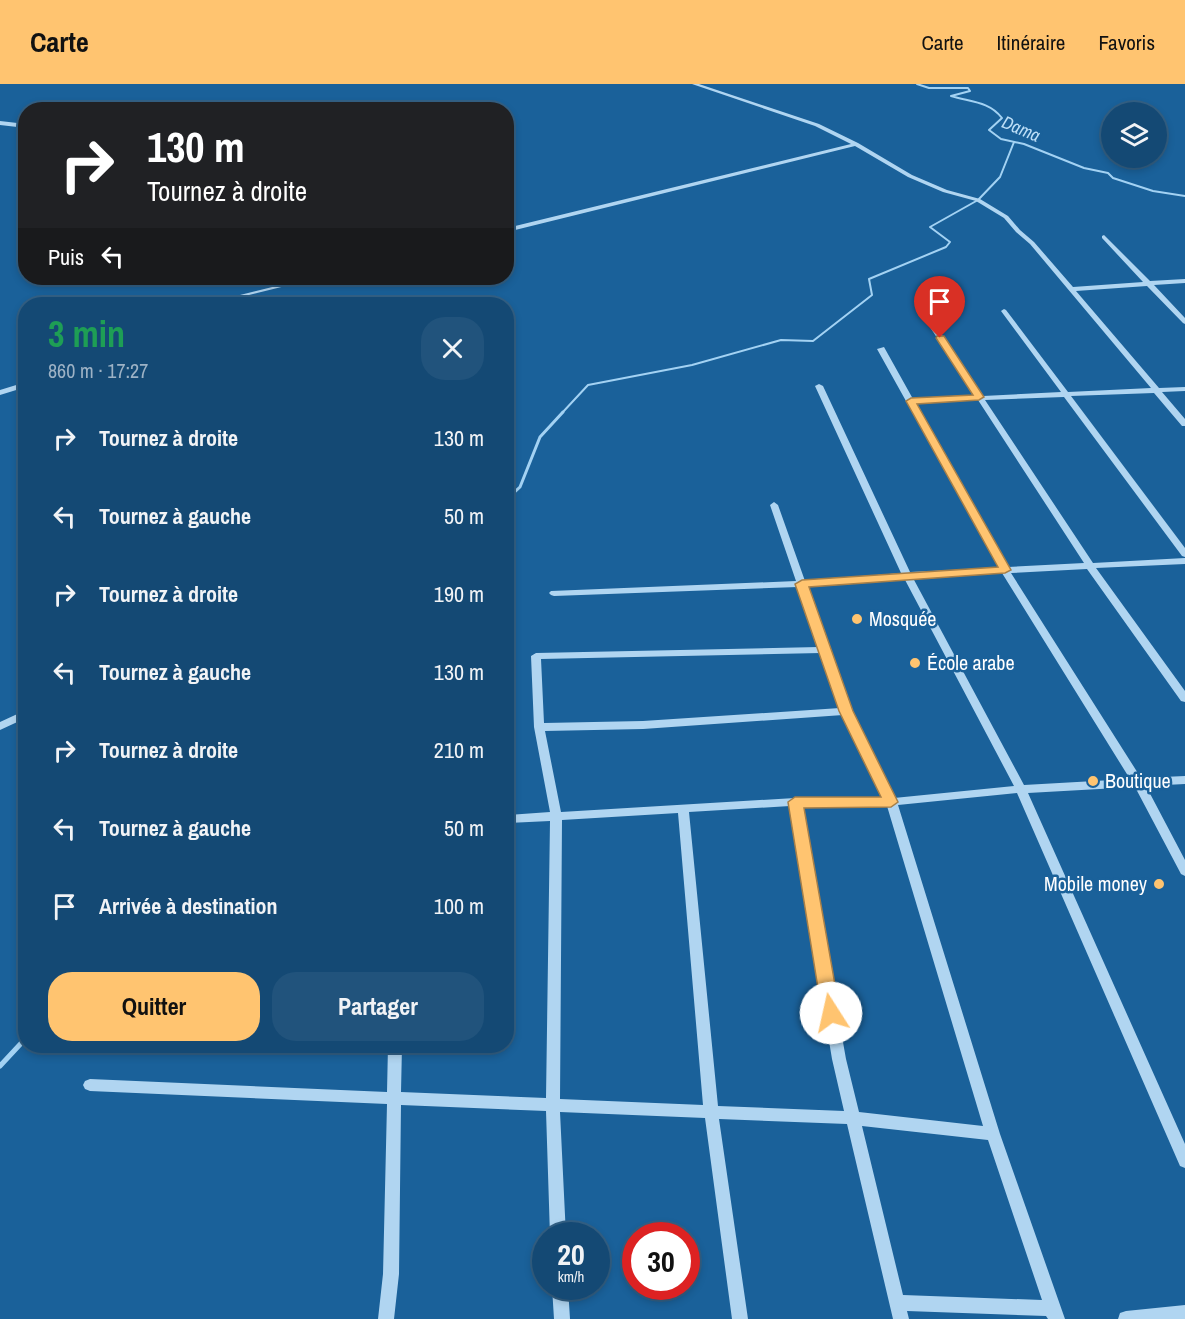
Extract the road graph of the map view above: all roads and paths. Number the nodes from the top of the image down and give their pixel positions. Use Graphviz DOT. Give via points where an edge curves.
graph roads {
  1 [pos="694,84"];
  2 [pos="0,123"];
  3 [pos="18,125"];
  4 [pos="856,144"];
  5 [pos="514,228"];
  6 [pos="1104,237"];
  7 [pos="1185,281"];
  8 [pos="1148,283"];
  9 [pos="286,285"];
  10 [pos="1071,289"];
  11 [pos="236,297"];
  12 [pos="1004,311"];
  13 [pos="928,318"];
  14 [pos="1185,322"];
  15 [pos="881,349"];
  16 [pos="819,386"];
  17 [pos="18,387"];
  18 [pos="1185,389"];
  19 [pos="1156,390"];
  20 [pos="0,393"];
  21 [pos="1066,394"];
  22 [pos="979,397"];
  23 [pos="911,401"];
  24 [pos="1185,424"];
  25 [pos="774,505"];
  26 [pos="1185,554"];
  27 [pos="1185,561"];
  28 [pos="1089,566"];
  29 [pos="1005,570"];
  30 [pos="907,575"];
  31 [pos="802,584"];
  32 [pos="554,593"];
  33 [pos="825,650"];
  34 [pos="1185,699"];
  35 [pos="846,711"];
  36 [pos="18,717"];
  37 [pos="0,726"];
  38 [pos="539,727"];
  39 [pos="1185,780"];
  40 [pos="1138,782"];
  41 [pos="1021,789"];
  42 [pos="795,802"];
  43 [pos="891,802"];
  44 [pos="683,809"];
  45 [pos="556,816"];
  46 [pos="514,819"];
  47 [pos="1185,871"];
  48 [pos="395,1053"];
  49 [pos="90,1084"];
  50 [pos="395,1098"];
  51 [pos="553,1105"];
  52 [pos="711,1112"];
  53 [pos="853,1118"];
  54 [pos="993,1134"];
  55 [pos="1185,1161"];
  56 [pos="557,1222"];
  57 [pos="561,1300"];
  58 [pos="899,1311"];
  59 [pos="1185,1313"];
  60 [pos="386,1319"];
  61 [pos="562,1319"];
  62 [pos="740,1319"];
  63 [pos="1057,1319"];
  64 [pos="1126,1319"];
  1 -- 4 [label="street" via="798,118"];
  2 -- 3 [label="street"];
  4 -- 5 [label="street"];
  4 -- 10 [label="street" via="918,180 978,200 1006,217"];
  6 -- 8 [label="street"];
  7 -- 8 [label="street"];
  8 -- 10 [label="street"];
  8 -- 14 [label="street"];
  9 -- 11 [label="street"];
  10 -- 19 [label="street"];
  12 -- 21 [label="street"];
  13 -- 22 [label="street"];
  15 -- 23 [label="street"];
  16 -- 30 [label="street"];
  17 -- 20 [label="street"];
  18 -- 19 [label="street"];
  19 -- 21 [label="street"];
  19 -- 24 [label="street"];
  21 -- 22 [label="street"];
  21 -- 26 [label="street"];
  22 -- 23 [label="street"];
  22 -- 28 [label="street"];
  23 -- 29 [label="street"];
  25 -- 31 [label="street"];
  27 -- 28 [label="street"];
  28 -- 29 [label="street"];
  28 -- 34 [label="street"];
  29 -- 30 [label="street"];
  29 -- 40 [label="street"];
  30 -- 31 [label="street"];
  30 -- 41 [label="street"];
  31 -- 32 [label="street"];
  31 -- 33 [label="street"];
  33 -- 35 [label="street"];
  33 -- 38 [label="street" via="536,656"];
  35 -- 38 [label="street" via="643,725"];
  35 -- 43 [label="street"];
  36 -- 37 [label="street"];
  38 -- 45 [label="street"];
  39 -- 40 [label="street"];
  40 -- 41 [label="street"];
  40 -- 47 [label="street"];
  41 -- 43 [label="street"];
  41 -- 55 [label="street"];
  42 -- 43 [label="street"];
  42 -- 44 [label="street"];
  42 -- 53 [label="street" via="839,1059"];
  43 -- 54 [label="street"];
  44 -- 45 [label="street"];
  44 -- 52 [label="street"];
  45 -- 46 [label="street"];
  45 -- 51 [label="street"];
  48 -- 50 [label="street"];
  49 -- 50 [label="street"];
  50 -- 51 [label="street"];
  50 -- 60 [label="street" via="391,1274"];
  51 -- 52 [label="street"];
  51 -- 56 [label="street"];
  52 -- 53 [label="street"];
  52 -- 62 [label="street"];
  53 -- 54 [label="street"];
  53 -- 58 [label="street"];
  54 -- 63 [label="street"];
  57 -- 61 [label="street"];
  58 -- 63 [label="street" via="1051,1308"];
  59 -- 64 [label="street"];
}
